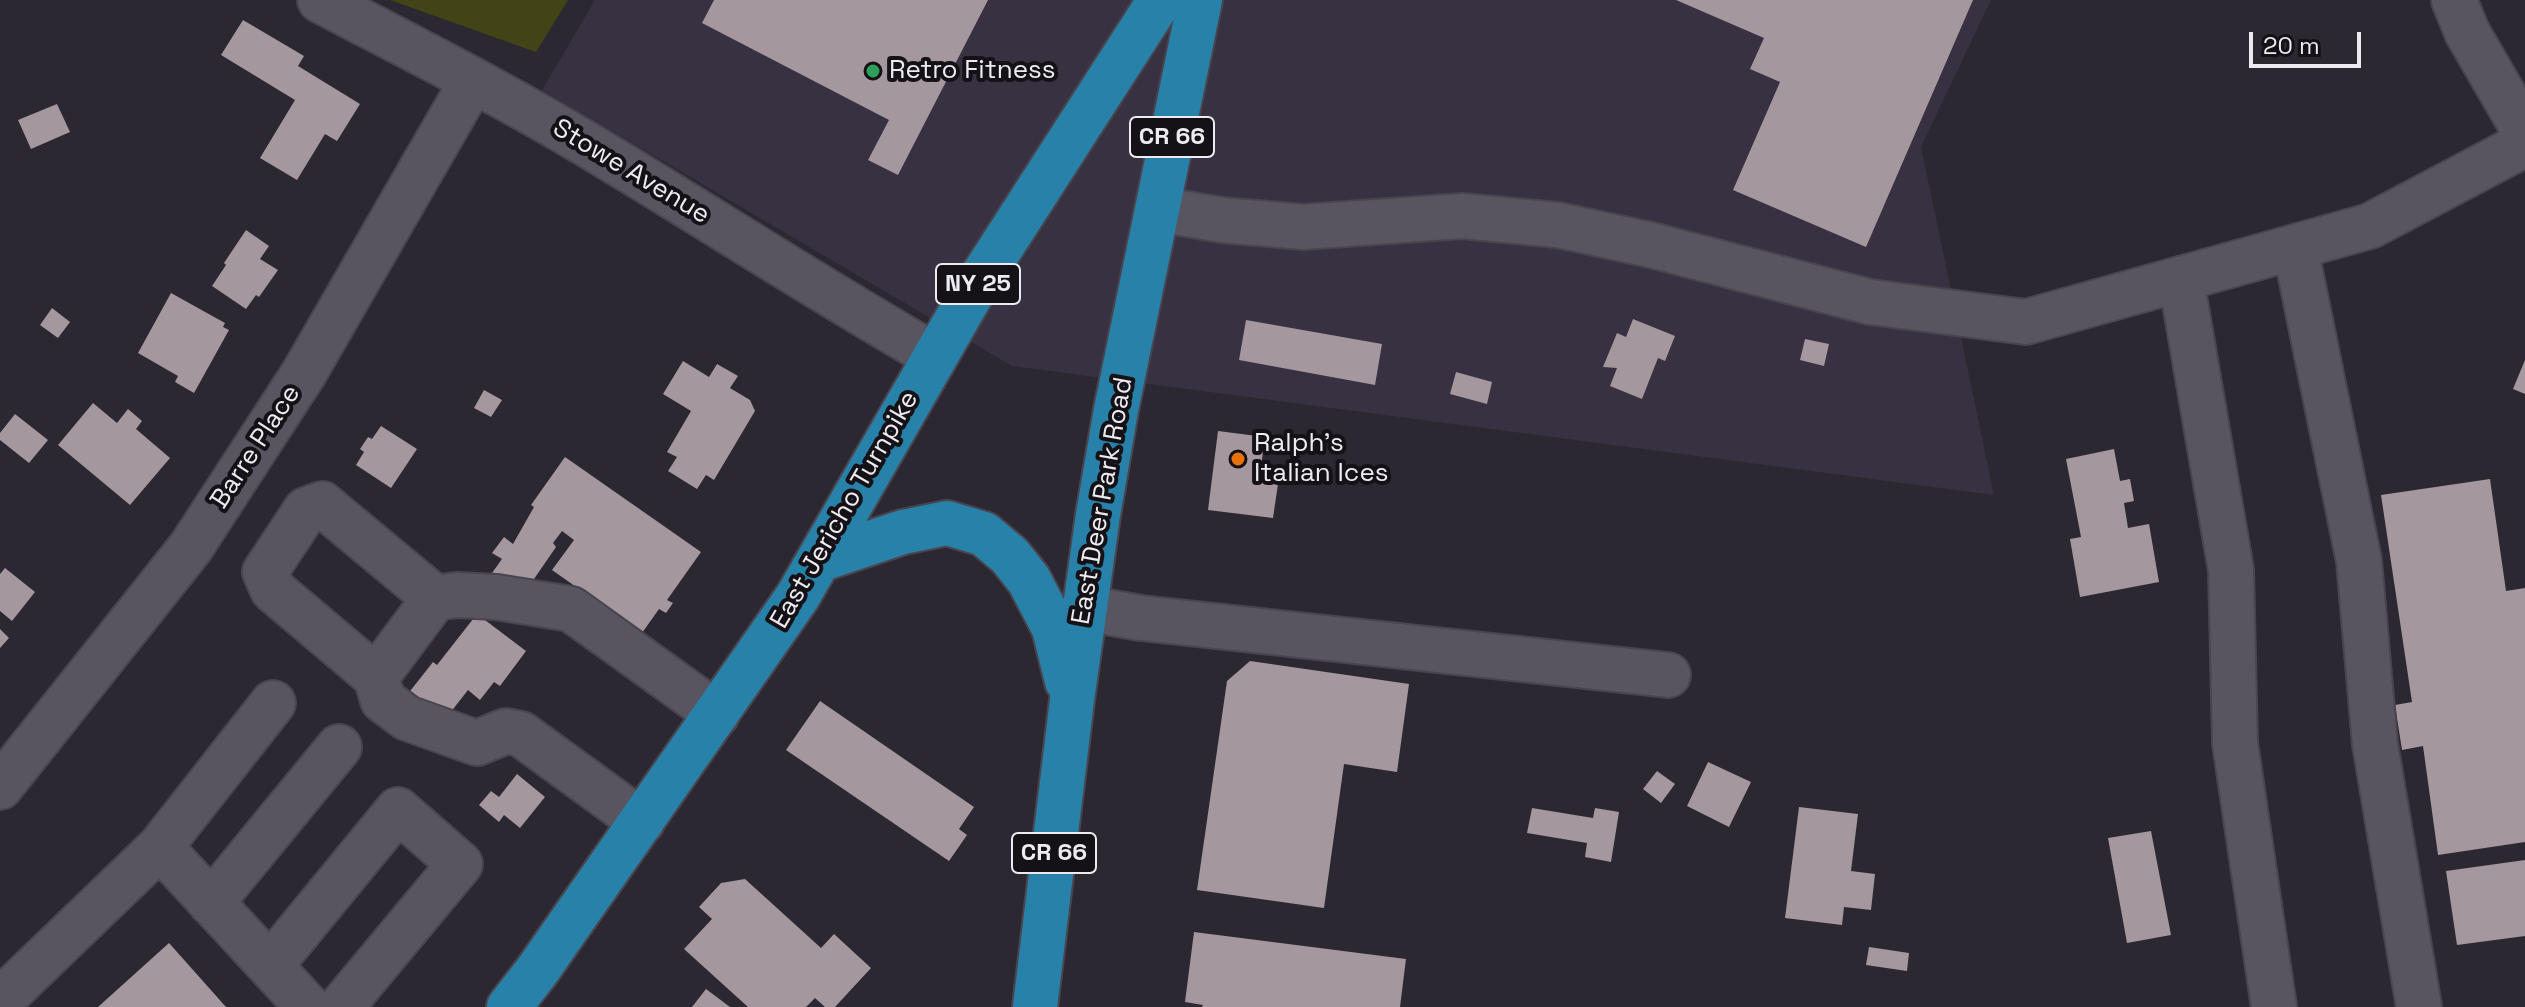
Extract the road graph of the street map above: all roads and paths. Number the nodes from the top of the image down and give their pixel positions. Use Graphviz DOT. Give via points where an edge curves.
graph roads {
  1 [pos="320,0"];
  2 [pos="1160,0"];
  3 [pos="1200,0"];
  4 [pos="2454,0"];
  5 [pos="473,80"];
  6 [pos="2525,132"];
  7 [pos="2525,144"];
  8 [pos="1157,209"];
  9 [pos="2295,247"];
  10 [pos="2181,279"];
  11 [pos="935,356"];
  12 [pos="819,560"];
  13 [pos="435,598"];
  14 [pos="1084,608"];
  15 [pos="1668,675"];
  16 [pos="376,677"];
  17 [pos="1072,700"];
  18 [pos="273,703"];
  19 [pos="717,714"];
  20 [pos="339,747"];
  21 [pos="0,787"];
  22 [pos="642,822"];
  23 [pos="160,847"];
  24 [pos="211,903"];
  25 [pos="270,966"];
  26 [pos="0,1001"];
  27 [pos="308,1007"];
  28 [pos="341,1007"];
  29 [pos="509,1007"];
  30 [pos="1035,1007"];
  31 [pos="2274,1007"];
  32 [pos="2419,1007"];
  1 -- 5 [label="street, Stowe Avenue"];
  2 -- 11 [label="main road, East Jericho Turnpike / NY 25"];
  3 -- 8 [label="main road, East Deer Park Road / CR 66"];
  4 -- 6 [label="street"];
  5 -- 11 [label="street, Stowe Avenue"];
  5 -- 21 [label="street, Barre Place" via="304,373 191,547"];
  7 -- 9 [label="street" via="2370,226"];
  8 -- 10 [label="street" via="1303,227 1462,216 1558,225 1870,302 2026,322"];
  8 -- 14 [label="main road, East Deer Park Road / CR 66" via="1116,410"];
  9 -- 10 [label="street"];
  9 -- 32 [label="street" via="2359,561 2375,744"];
  10 -- 31 [label="street" via="2231,570 2235,743"];
  11 -- 12 [label="main road, East Jericho Turnpike / NY 25"];
  12 -- 17 [label="main road" via="947,523 984,534 1010,556 1035,592 1054,628"];
  12 -- 19 [label="main road, East Jericho Turnpike / NY 25"];
  13 -- 16 [label="street"];
  13 -- 16 [label="street" via="322,504 306,510 265,572 273,590"];
  13 -- 19 [label="street" via="496,597 571,609"];
  14 -- 15 [label="street"];
  14 -- 17 [label="main road, East Deer Park Road / CR 66"];
  16 -- 22 [label="street" via="383,700 407,718 477,743 506,731 521,734"];
  17 -- 30 [label="main road, East Deer Park Road / CR 66"];
  18 -- 23 [label="street"];
  19 -- 22 [label="main road, East Jericho Turnpike / NY 25"];
  20 -- 24 [label="street"];
  22 -- 29 [label="main road, East Jericho Turnpike / NY 25"];
  23 -- 24 [label="street"];
  23 -- 26 [label="street"];
  24 -- 25 [label="street"];
  25 -- 27 [label="street"];
  25 -- 28 [label="street" via="398,810 460,864"];
}
